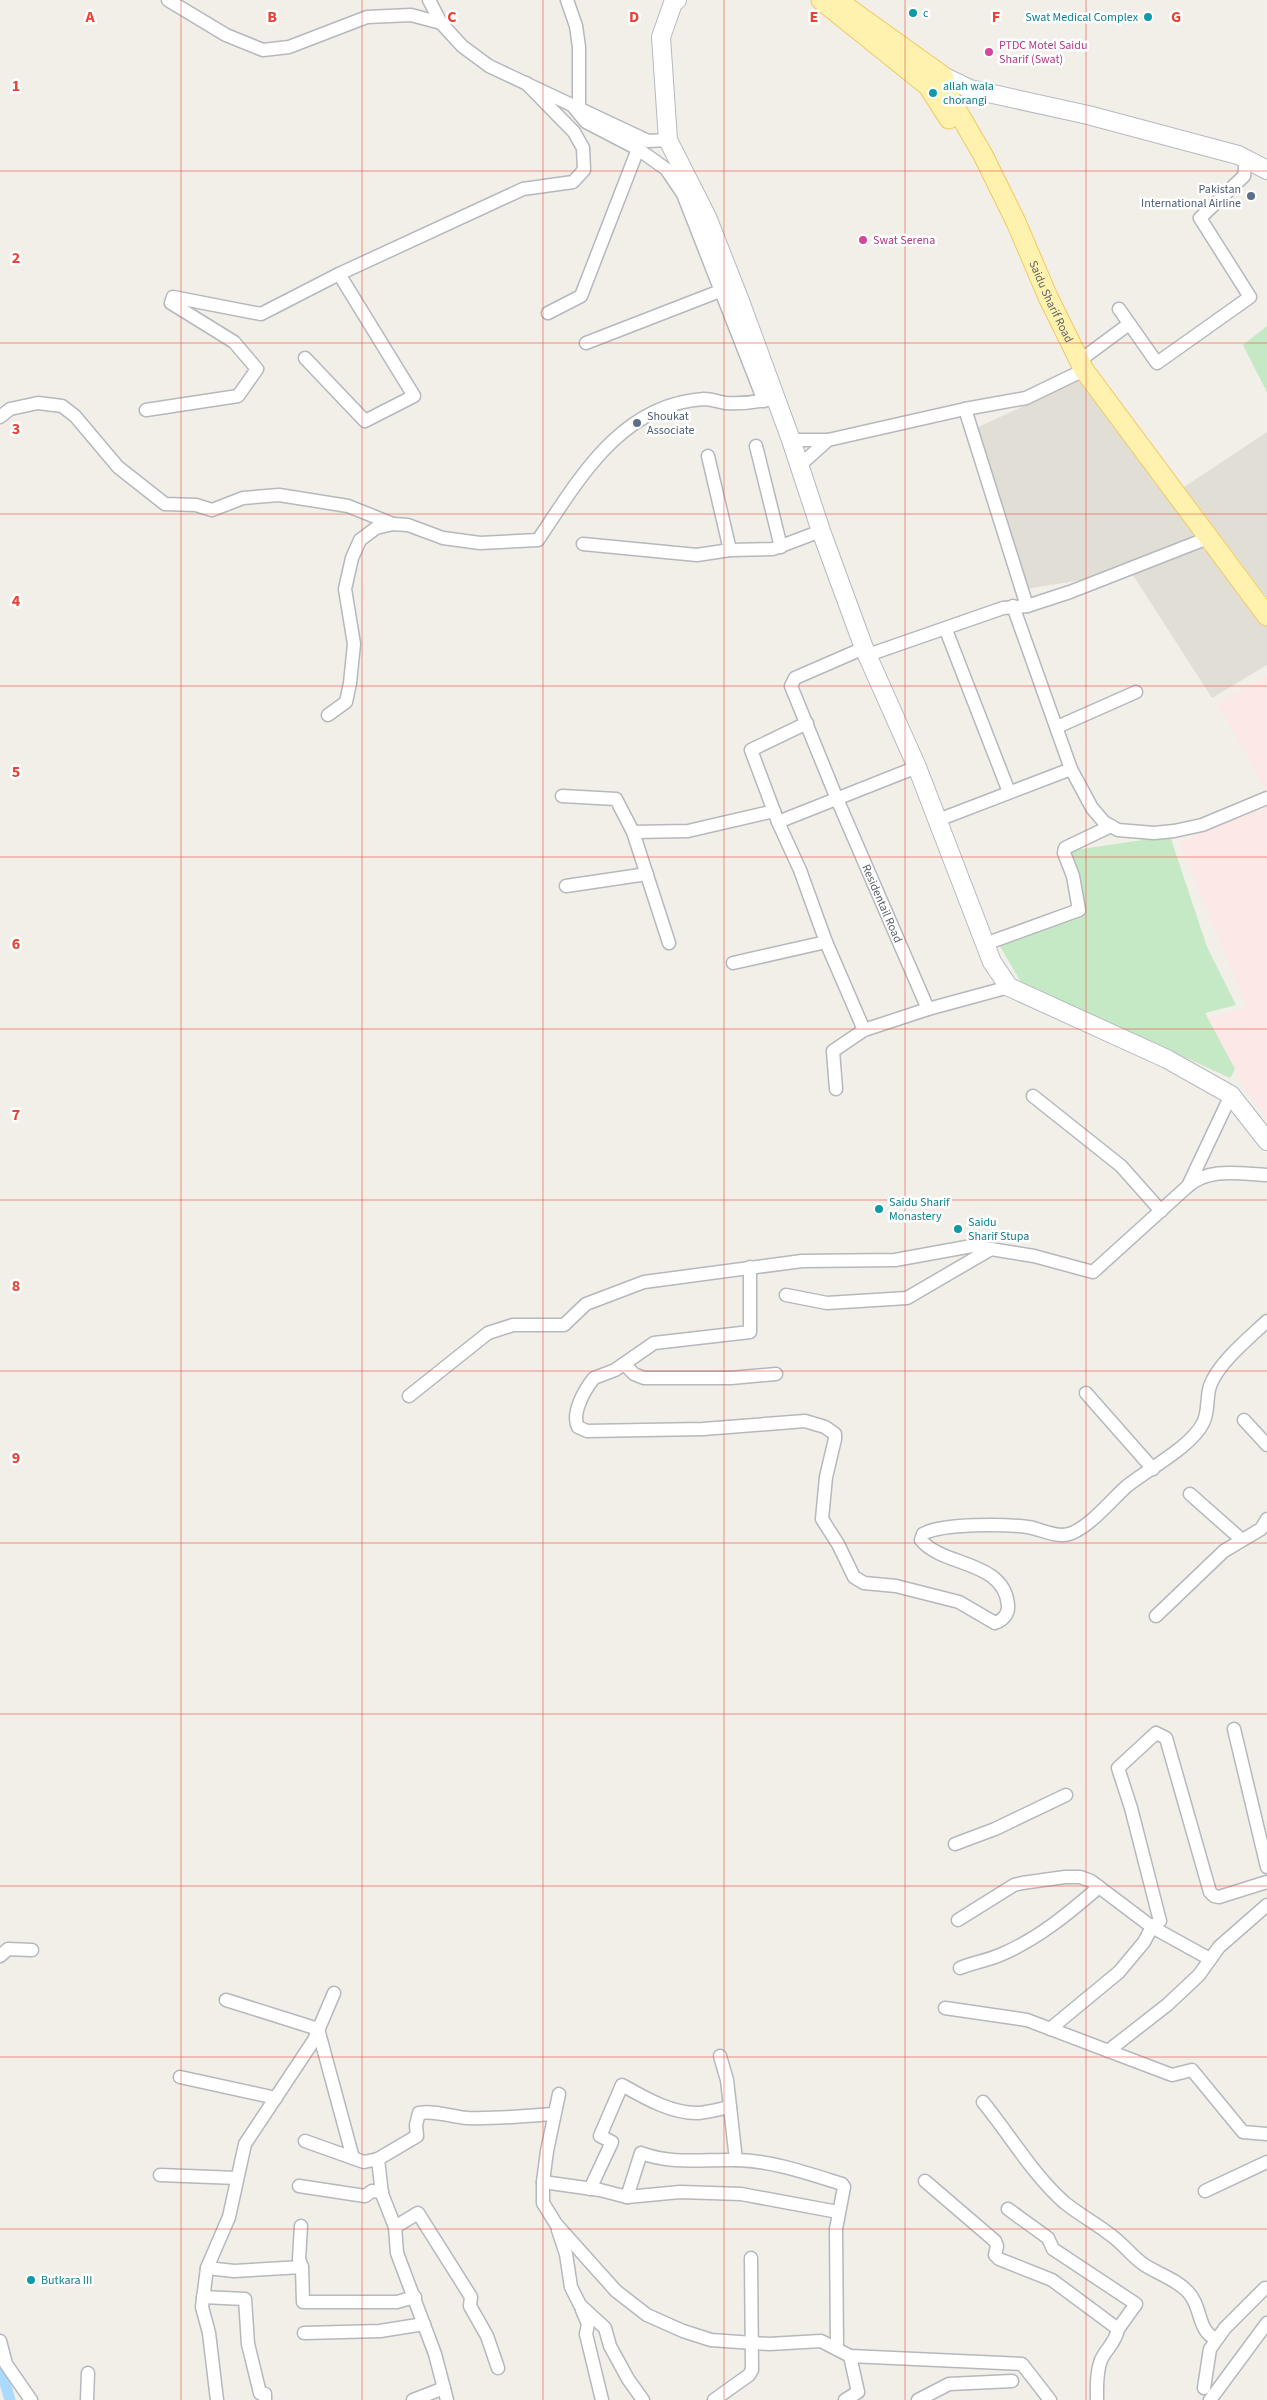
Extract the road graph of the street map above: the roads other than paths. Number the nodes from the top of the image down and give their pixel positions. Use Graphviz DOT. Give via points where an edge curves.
graph roads {
  1 [pos="168,0"];
  2 [pos="429,0"];
  3 [pos="567,0"];
  4 [pos="676,0"];
  5 [pos="833,4"];
  6 [pos="440,23"];
  7 [pos="935,81"];
  8 [pos="526,83"];
  9 [pos="576,106"];
  10 [pos="668,140"];
  11 [pos="638,149"];
  12 [pos="1246,159"];
  13 [pos="1267,170"];
  14 [pos="339,274"];
  15 [pos="720,291"];
  16 [pos="1045,299"];
  17 [pos="1119,309"];
  18 [pos="548,312"];
  19 [pos="1129,324"];
  20 [pos="586,343"];
  21 [pos="305,358"];
  22 [pos="1081,368"];
  23 [pos="770,399"];
  24 [pos="965,409"];
  25 [pos="146,410"];
  26 [pos="0,417"];
  27 [pos="791,440"];
  28 [pos="828,440"];
  29 [pos="756,446"];
  30 [pos="708,456"];
  31 [pos="799,466"];
  32 [pos="393,524"];
  33 [pos="821,531"];
  34 [pos="1208,538"];
  35 [pos="583,544"];
  36 [pos="781,547"];
  37 [pos="730,550"];
  38 [pos="1013,606"];
  39 [pos="1027,606"];
  40 [pos="1267,616"];
  41 [pos="946,630"];
  42 [pos="866,651"];
  43 [pos="1136,692"];
  44 [pos="328,715"];
  45 [pos="807,723"];
  46 [pos="1057,727"];
  47 [pos="917,767"];
  48 [pos="1071,769"];
  49 [pos="1009,792"];
  50 [pos="562,796"];
  51 [pos="837,798"];
  52 [pos="1267,798"];
  53 [pos="776,816"];
  54 [pos="938,820"];
  55 [pos="1111,826"];
  56 [pos="633,832"];
  57 [pos="646,874"];
  58 [pos="566,886"];
  59 [pos="826,942"];
  60 [pos="670,943"];
  61 [pos="985,944"];
  62 [pos="733,963"];
  63 [pos="1009,987"];
  64 [pos="928,1009"];
  65 [pos="864,1030"];
  66 [pos="836,1089"];
  67 [pos="1231,1095"];
  68 [pos="1033,1096"];
  69 [pos="1267,1140"];
  70 [pos="1267,1174"];
  71 [pos="1188,1186"];
  72 [pos="1160,1211"];
  73 [pos="991,1249"];
  74 [pos="750,1267"];
  75 [pos="786,1295"];
  76 [pos="1267,1321"];
  77 [pos="624,1364"];
  78 [pos="776,1374"];
  79 [pos="1086,1393"];
  80 [pos="409,1396"];
  81 [pos="1244,1420"];
  82 [pos="1267,1445"];
  83 [pos="1154,1469"];
  84 [pos="1190,1494"];
  85 [pos="1267,1519"];
  86 [pos="1242,1540"];
  87 [pos="1156,1616"];
  88 [pos="1234,1729"];
  89 [pos="1066,1795"];
  90 [pos="955,1844"];
  91 [pos="1267,1867"];
  92 [pos="1267,1882"];
  93 [pos="1099,1887"];
  94 [pos="1267,1905"];
  95 [pos="958,1920"];
  96 [pos="1152,1927"];
  97 [pos="32,1950"];
  98 [pos="0,1956"];
  99 [pos="1210,1959"];
  100 [pos="960,1968"];
  101 [pos="334,1993"];
  102 [pos="226,2000"];
  103 [pos="945,2008"];
  104 [pos="318,2029"];
  105 [pos="1050,2029"];
  106 [pos="1108,2051"];
  107 [pos="720,2056"];
  108 [pos="180,2077"];
  109 [pos="559,2094"];
  110 [pos="276,2098"];
  111 [pos="983,2102"];
  112 [pos="730,2106"];
  113 [pos="553,2114"];
  114 [pos="1267,2134"];
  115 [pos="305,2141"];
  116 [pos="353,2158"];
  117 [pos="378,2159"];
  118 [pos="736,2160"];
  119 [pos="1267,2162"];
  120 [pos="160,2175"];
  121 [pos="237,2178"];
  122 [pos="925,2181"];
  123 [pos="543,2182"];
  124 [pos="299,2186"];
  125 [pos="590,2189"];
  126 [pos="1205,2191"];
  127 [pos="382,2192"];
  128 [pos="627,2197"];
  129 [pos="1008,2210"];
  130 [pos="838,2212"];
  131 [pos="556,2224"];
  132 [pos="301,2226"];
  133 [pos="394,2227"];
  134 [pos="751,2258"];
  135 [pos="302,2267"];
  136 [pos="207,2268"];
  137 [pos="1266,2290"];
  138 [pos="203,2297"];
  139 [pos="416,2297"];
  140 [pos="580,2305"];
  141 [pos="1267,2323"];
  142 [pos="424,2324"];
  143 [pos="1118,2329"];
  144 [pos="304,2333"];
  145 [pos="1216,2339"];
  146 [pos="0,2342"];
  147 [pos="751,2342"];
  148 [pos="837,2349"];
  149 [pos="850,2356"];
  150 [pos="498,2368"];
  151 [pos="88,2373"];
  152 [pos="1012,2381"];
  153 [pos="446,2394"];
  154 [pos="1207,2394"];
  155 [pos="922,2399"];
  156 [pos="31,2400"];
  157 [pos="87,2400"];
  158 [pos="217,2400"];
  159 [pos="265,2400"];
  160 [pos="413,2400"];
  161 [pos="602,2400"];
  162 [pos="643,2400"];
  163 [pos="714,2400"];
  164 [pos="845,2400"];
  165 [pos="1050,2400"];
  166 [pos="1097,2400"];
  1 -- 6 [label="street" via="226,35 263,50 290,47 367,17 411,15"];
  2 -- 6 [label="street"];
  3 -- 9 [label="street" via="579,47"];
  4 -- 10 [label="street" via="661,37"];
  5 -- 7 [label="main road"];
  6 -- 8 [label="street" via="462,46 489,66"];
  7 -- 12 [label="street" via="1097,118"];
  7 -- 16 [label="main road, Saidu Sharif Road" via="951,100 983,155 1016,222"];
  7 -- 16 [label="main road" via="935,95 999,207"];
  8 -- 9 [label="street"];
  8 -- 14 [label="street" via="547,108 564,121 582,148 584,170 573,182 523,189"];
  9 -- 10 [label="street" via="648,141"];
  9 -- 11 [label="street" via="586,122"];
  10 -- 23 [label="street" via="707,217"];
  11 -- 15 [label="street" via="666,169 683,194"];
  11 -- 18 [label="street" via="581,296"];
  12 -- 13 [label="street"];
  12 -- 19 [label="street" via="1244,176 1200,218 1250,297 1157,363"];
  14 -- 21 [label="street" via="414,396 365,421"];
  14 -- 25 [label="street" via="261,314 172,297 171,303 234,342 256,369 238,396"];
  15 -- 20 [label="street"];
  15 -- 23 [label="street"];
  16 -- 22 [label="main road"];
  17 -- 19 [label="street"];
  19 -- 22 [label="street"];
  22 -- 24 [label="street" via="1026,398"];
  22 -- 34 [label="main road" via="1177,501"];
  23 -- 27 [label="street"];
  23 -- 32 [label="street" via="743,403 705,399 683,403 658,409 625,428 605,447 538,540 480,543 443,538 408,525"];
  24 -- 28 [label="street"];
  24 -- 39 [label="street"];
  26 -- 32 [label="street" via="10,409 38,403 62,406 75,416 118,466 165,504 172,506 196,505 212,510 242,498 279,495 348,506"];
  27 -- 28 [label="street"];
  27 -- 31 [label="street"];
  28 -- 31 [label="street"];
  29 -- 36 [label="street"];
  30 -- 37 [label="street"];
  31 -- 33 [label="street"];
  32 -- 44 [label="street" via="376,528 360,540 352,558 345,589 354,644 350,682 346,702"];
  33 -- 36 [label="street"];
  33 -- 42 [label="street"];
  34 -- 39 [label="street"];
  34 -- 40 [label="main road"];
  35 -- 37 [label="street" via="696,554"];
  36 -- 37 [label="street"];
  38 -- 39 [label="street"];
  38 -- 41 [label="street"];
  38 -- 46 [label="street"];
  41 -- 42 [label="street"];
  41 -- 49 [label="street"];
  42 -- 45 [label="street, Residentail Road" via="792,681 791,686"];
  42 -- 47 [label="street"];
  43 -- 46 [label="street"];
  45 -- 51 [label="street, Residentail Road"];
  45 -- 53 [label="street" via="751,750"];
  46 -- 48 [label="street"];
  47 -- 51 [label="street"];
  47 -- 54 [label="street"];
  48 -- 49 [label="street"];
  48 -- 55 [label="street" via="1092,808"];
  49 -- 54 [label="street"];
  50 -- 56 [label="street" via="616,799"];
  51 -- 53 [label="street"];
  51 -- 64 [label="street, Residentail Road"];
  52 -- 55 [label="street" via="1202,825 1174,831 1135,832"];
  53 -- 56 [label="street" via="688,831"];
  53 -- 59 [label="street"];
  54 -- 61 [label="street"];
  55 -- 61 [label="street" via="1065,848 1079,910"];
  56 -- 57 [label="street"];
  57 -- 58 [label="street"];
  57 -- 60 [label="street"];
  59 -- 62 [label="street"];
  59 -- 65 [label="street"];
  61 -- 63 [label="street" via="992,962"];
  63 -- 64 [label="street"];
  63 -- 67 [label="street" via="1167,1059"];
  64 -- 65 [label="street"];
  65 -- 66 [label="street" via="833,1051"];
  67 -- 69 [label="street"];
  67 -- 71 [label="street"];
  68 -- 72 [label="street" via="1121,1166"];
  70 -- 71 [label="street" via="1212,1174 1198,1177"];
  71 -- 72 [label="street"];
  72 -- 73 [label="street" via="1093,1272 1034,1256"];
  73 -- 74 [label="street" via="972,1246 895,1260 802,1261"];
  73 -- 75 [label="street" via="908,1298 827,1303"];
  74 -- 77 [label="street" via="750,1332 654,1343"];
  74 -- 80 [label="street" via="644,1282 586,1304 564,1325 513,1325 488,1333"];
  76 -- 83 [label="street" via="1219,1369 1210,1385 1203,1424"];
  77 -- 78 [label="street" via="644,1378 731,1378"];
  77 -- 83 [label="street" via="590,1382 576,1416 580,1429 703,1429 805,1421 821,1425 836,1439 826,1477 822,1519 854,1577 864,1583 896,1586 958,1602 996,1623 1008,1611 1001,1584 930,1547 921,1540 923,1534 932,1530 974,1526 1030,1527 1062,1536 1071,1533"];
  79 -- 83 [label="street"];
  81 -- 82 [label="street"];
  84 -- 86 [label="street"];
  85 -- 86 [label="street" via="1261,1529"];
  86 -- 87 [label="street" via="1224,1551"];
  88 -- 91 [label="street"];
  89 -- 90 [label="street"];
  92 -- 96 [label="street" via="1219,1897 1210,1892 1166,1738 1156,1733 1118,1768 1160,1921"];
  93 -- 95 [label="street" via="1080,1877 1022,1883"];
  93 -- 96 [label="street"];
  93 -- 100 [label="street" via="1035,1937 1000,1955"];
  94 -- 99 [label="street" via="1219,1947"];
  96 -- 99 [label="street"];
  96 -- 105 [label="street" via="1119,1972"];
  97 -- 98 [label="street" via="8,1949"];
  99 -- 106 [label="street" via="1199,1975 1167,2005"];
  101 -- 104 [label="street"];
  102 -- 104 [label="street"];
  103 -- 105 [label="street" via="1027,2020"];
  104 -- 110 [label="street"];
  104 -- 116 [label="street"];
  105 -- 106 [label="street"];
  106 -- 114 [label="street" via="1172,2074 1192,2070 1243,2132"];
  107 -- 112 [label="street"];
  108 -- 110 [label="street"];
  109 -- 113 [label="street"];
  110 -- 121 [label="street" via="246,2144"];
  111 -- 145 [label="street" via="1063,2201 1112,2236 1142,2264 1189,2292 1204,2330"];
  112 -- 118 [label="street"];
  112 -- 125 [label="street" via="699,2113 680,2110 664,2106 622,2085 600,2136 612,2142"];
  113 -- 117 [label="street" via="472,2118 449,2117 431,2111 419,2113 417,2136"];
  113 -- 123 [label="street"];
  115 -- 116 [label="street"];
  116 -- 117 [label="street" via="364,2162"];
  117 -- 127 [label="street"];
  118 -- 128 [label="street" via="666,2161 641,2153"];
  118 -- 130 [label="street" via="774,2163 842,2184 844,2188"];
  119 -- 126 [label="street"];
  120 -- 121 [label="street"];
  121 -- 136 [label="street" via="229,2217"];
  122 -- 143 [label="street" via="995,2241 995,2255 999,2259 1052,2280"];
  123 -- 125 [label="street"];
  123 -- 131 [label="street" via="543,2203"];
  124 -- 127 [label="street" via="365,2196 372,2191"];
  125 -- 128 [label="street"];
  127 -- 133 [label="street"];
  128 -- 130 [label="street" via="680,2192 741,2194"];
  129 -- 143 [label="street" via="1048,2238 1053,2249 1136,2304"];
  130 -- 148 [label="street"];
  131 -- 140 [label="street" via="566,2254 571,2288"];
  131 -- 147 [label="street" via="616,2291 647,2315 712,2340"];
  132 -- 135 [label="street" via="299,2259"];
  133 -- 139 [label="street" via="397,2253"];
  133 -- 150 [label="street" via="418,2213 471,2297 470,2306 487,2336"];
  134 -- 147 [label="street"];
  135 -- 136 [label="street" via="234,2271"];
  135 -- 139 [label="street" via="303,2302 397,2302"];
  136 -- 138 [label="street"];
  137 -- 145 [label="street"];
  138 -- 158 [label="street"];
  138 -- 159 [label="street" via="245,2299 248,2344 260,2393 265,2394"];
  139 -- 142 [label="street"];
  140 -- 161 [label="street" via="588,2324 586,2334"];
  140 -- 162 [label="street" via="605,2328 610,2346"];
  141 -- 154 [label="street"];
  142 -- 144 [label="street" via="380,2331"];
  142 -- 153 [label="street"];
  143 -- 166 [label="street" via="1117,2338 1102,2359 1098,2372"];
  145 -- 154 [label="street" via="1210,2348"];
  146 -- 156 [label="street" via="6,2364"];
  147 -- 148 [label="street" via="821,2341"];
  147 -- 163 [label="street" via="752,2370 749,2375"];
  148 -- 149 [label="street"];
  149 -- 164 [label="street" via="858,2392"];
  149 -- 165 [label="street" via="1022,2364"];
  151 -- 157 [label="street"];
  152 -- 155 [label="street" via="949,2384"];
  153 -- 160 [label="street"];
}
